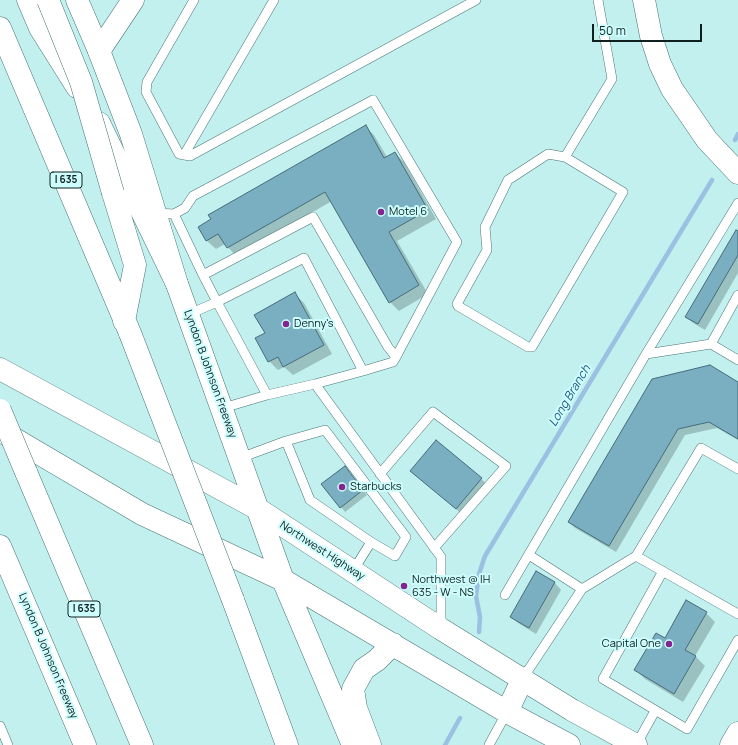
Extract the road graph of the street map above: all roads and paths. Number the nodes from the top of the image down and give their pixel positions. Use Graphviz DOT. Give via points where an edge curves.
graph roads {
  1 [pos="28,0"];
  2 [pos="48,0"];
  3 [pos="77,0"];
  4 [pos="132,0"];
  5 [pos="194,0"];
  6 [pos="274,0"];
  7 [pos="476,0"];
  8 [pos="598,0"];
  9 [pos="644,0"];
  10 [pos="0,28"];
  11 [pos="99,51"];
  12 [pos="184,155"];
  13 [pos="565,156"];
  14 [pos="738,173"];
  15 [pos="738,203"];
  16 [pos="165,214"];
  17 [pos="203,275"];
  18 [pos="177,284"];
  19 [pos="738,294"];
  20 [pos="217,302"];
  21 [pos="188,315"];
  22 [pos="127,327"];
  23 [pos="711,344"];
  24 [pos="646,354"];
  25 [pos="396,357"];
  26 [pos="738,360"];
  27 [pos="0,369"];
  28 [pos="363,371"];
  29 [pos="315,384"];
  30 [pos="267,394"];
  31 [pos="223,408"];
  32 [pos="0,410"];
  33 [pos="0,430"];
  34 [pos="286,441"];
  35 [pos="240,458"];
  36 [pos="738,470"];
  37 [pos="380,474"];
  38 [pos="258,510"];
  39 [pos="416,524"];
  40 [pos="406,537"];
  41 [pos="371,542"];
  42 [pos="0,546"];
  43 [pos="434,548"];
  44 [pos="529,555"];
  45 [pos="636,556"];
  46 [pos="353,571"];
  47 [pos="663,572"];
  48 [pos="283,580"];
  49 [pos="582,589"];
  50 [pos="505,595"];
  51 [pos="738,614"];
  52 [pos="441,629"];
  53 [pos="738,640"];
  54 [pos="393,644"];
  55 [pos="523,678"];
  56 [pos="655,711"];
  57 [pos="507,712"];
  58 [pos="0,726"];
  59 [pos="738,733"];
  60 [pos="8,745"];
  61 [pos="86,745"];
  62 [pos="142,745"];
  63 [pos="288,745"];
  64 [pos="353,745"];
  65 [pos="370,745"];
  66 [pos="489,745"];
  67 [pos="569,745"];
  68 [pos="636,745"];
  69 [pos="731,745"];
  1 -- 18 [label="main road" via="40,28 93,112"];
  2 -- 22 [label="main road, bridge" via="81,82 135,265"];
  3 -- 11 [label="main road, Lyndon B Johnson Freeway"];
  4 -- 11 [label="main road"];
  5 -- 12 [label="lane" via="147,82 146,92 179,154"];
  6 -- 12 [label="lane"];
  7 -- 12 [label="lane" via="190,156"];
  8 -- 13 [label="lane" via="612,79"];
  9 -- 14 [label="main road" via="651,36 672,89 707,140"];
  10 -- 22 [label="main road, I 635"];
  11 -- 16 [label="main road, Lyndon B Johnson Freeway" via="130,134"];
  13 -- 13 [label="lane" via="548,154 508,180 485,227 488,250 457,304 528,347 532,347 623,192"];
  15 -- 24 [label="lane"];
  16 -- 17 [label="lane"];
  16 -- 18 [label="main road, Lyndon B Johnson Freeway"];
  16 -- 25 [label="lane" via="185,208 193,196 373,100 457,242"];
  17 -- 20 [label="lane"];
  17 -- 25 [label="lane" via="313,217 388,348"];
  18 -- 21 [label="main road, Lyndon B Johnson Freeway"];
  19 -- 23 [label="lane"];
  20 -- 21 [label="lane"];
  20 -- 28 [label="lane" via="304,258"];
  20 -- 30 [label="lane"];
  21 -- 31 [label="main road, Lyndon B Johnson Freeway"];
  22 -- 63 [label="main road, I 635, bridge"];
  23 -- 24 [label="lane"];
  23 -- 26 [label="lane"];
  24 -- 44 [label="lane"];
  25 -- 28 [label="lane" via="393,362"];
  27 -- 38 [label="main road, Northwest Highway"];
  28 -- 29 [label="lane"];
  29 -- 30 [label="lane"];
  29 -- 37 [label="lane"];
  30 -- 31 [label="lane"];
  31 -- 35 [label="main road, Lyndon B Johnson Freeway"];
  32 -- 62 [label="main road, I 635, bridge"];
  33 -- 48 [label="main road" via="142,514"];
  34 -- 35 [label="lane"];
  34 -- 40 [label="lane" via="325,430"];
  34 -- 41 [label="lane" via="310,500"];
  35 -- 38 [label="main road, Lyndon B Johnson Freeway"];
  36 -- 45 [label="lane" via="701,448"];
  37 -- 39 [label="lane"];
  37 -- 43 [label="lane" via="433,412 506,466"];
  38 -- 46 [label="main road, Northwest Highway"];
  38 -- 48 [label="main road, Lyndon B Johnson Freeway"];
  39 -- 40 [label="lane"];
  39 -- 43 [label="lane"];
  40 -- 41 [label="lane" via="395,556"];
  41 -- 46 [label="lane"];
  42 -- 61 [label="main road, Lyndon B Johnson Freeway"];
  43 -- 52 [label="lane" via="440,557"];
  44 -- 49 [label="lane"];
  44 -- 50 [label="lane"];
  45 -- 47 [label="lane"];
  45 -- 49 [label="lane"];
  46 -- 52 [label="main road, Northwest Highway"];
  47 -- 51 [label="lane"];
  47 -- 56 [label="lane" via="602,679"];
  48 -- 54 [label="main road"];
  48 -- 64 [label="main road, Lyndon B Johnson Freeway"];
  49 -- 55 [label="lane"];
  52 -- 55 [label="main road, Northwest Highway"];
  53 -- 56 [label="lane" via="687,729"];
  54 -- 57 [label="main road"];
  54 -- 65 [label="main road" via="364,669 353,689 356,708"];
  55 -- 57 [label="main road"];
  55 -- 68 [label="main road, Northwest Highway" via="572,710"];
  56 -- 68 [label="lane"];
  57 -- 66 [label="lane"];
  57 -- 67 [label="main road"];
  58 -- 60 [label="lane"];
  59 -- 69 [label="main road"];
}
